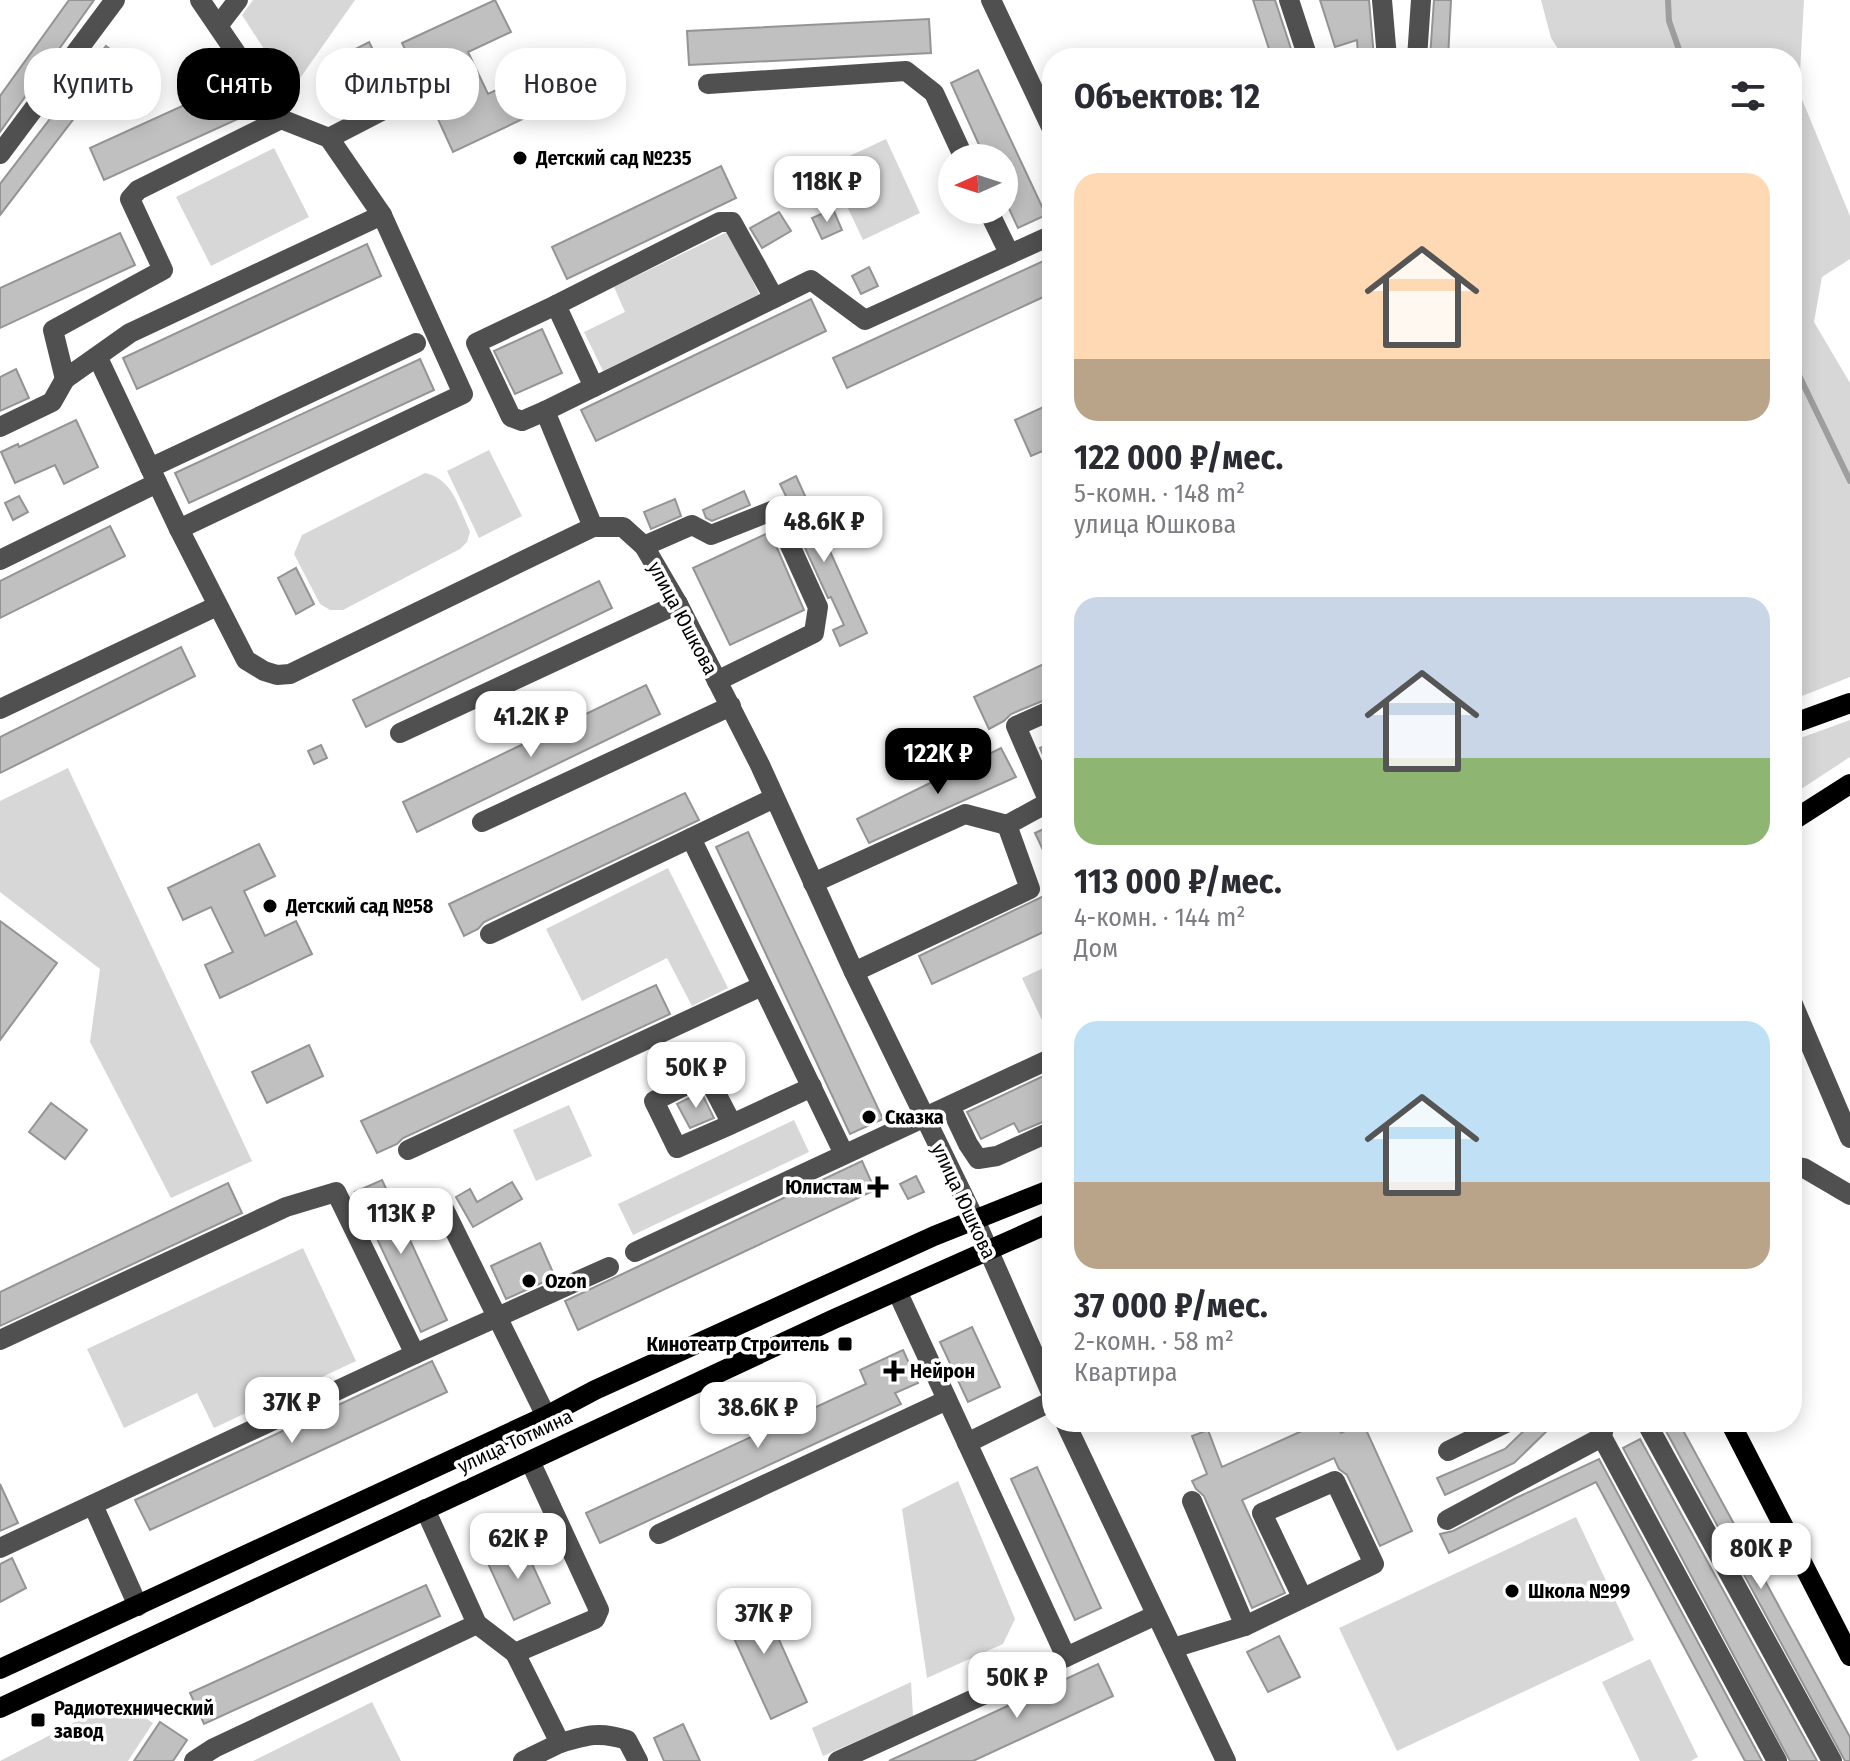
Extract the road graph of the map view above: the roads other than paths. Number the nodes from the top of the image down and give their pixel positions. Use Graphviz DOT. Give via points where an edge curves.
graph roads {
  1 [pos="115,0"];
  2 [pos="200,0"];
  3 [pos="238,0"];
  4 [pos="991,0"];
  5 [pos="1289,0"];
  6 [pos="1382,0"];
  7 [pos="1421,0"];
  8 [pos="218,26"];
  9 [pos="233,48"];
  10 [pos="1305,48"];
  11 [pos="1386,48"];
  12 [pos="1418,48"];
  13 [pos="708,84"];
  14 [pos="1042,108"];
  15 [pos="279,120"];
  16 [pos="284,120"];
  17 [pos="364,120"];
  18 [pos="329,138"];
  19 [pos="958,144"];
  20 [pos="0,154"];
  21 [pos="382,215"];
  22 [pos="995,224"];
  23 [pos="1042,239"];
  24 [pos="1009,253"];
  25 [pos="774,298"];
  26 [pos="556,305"];
  27 [pos="416,343"];
  28 [pos="98,358"];
  29 [pos="65,379"];
  30 [pos="594,387"];
  31 [pos="545,411"];
  32 [pos="0,427"];
  33 [pos="154,475"];
  34 [pos="593,527"];
  35 [pos="179,529"];
  36 [pos="644,546"];
  37 [pos="0,560"];
  38 [pos="678,604"];
  39 [pos="217,606"];
  40 [pos="717,681"];
  41 [pos="1850,703"];
  42 [pos="731,706"];
  43 [pos="0,709"];
  44 [pos="1042,714"];
  45 [pos="1802,720"];
  46 [pos="400,733"];
  47 [pos="1042,783"];
  48 [pos="1850,784"];
  49 [pos="774,798"];
  50 [pos="1042,805"];
  51 [pos="1802,815"];
  52 [pos="482,822"];
  53 [pos="1007,825"];
  54 [pos="691,838"];
  55 [pos="813,883"];
  56 [pos="490,934"];
  57 [pos="854,972"];
  58 [pos="762,986"];
  59 [pos="1802,1025"];
  60 [pos="1042,1063"];
  61 [pos="812,1087"];
  62 [pos="950,1106"];
  63 [pos="924,1117"];
  64 [pos="732,1124"];
  65 [pos="1042,1136"];
  66 [pos="1850,1138"];
  67 [pos="408,1150"];
  68 [pos="844,1154"];
  69 [pos="1802,1168"];
  70 [pos="1042,1193"];
  71 [pos="1850,1195"];
  72 [pos="439,1199"];
  73 [pos="976,1222"];
  74 [pos="1042,1227"];
  75 [pos="988,1251"];
  76 [pos="635,1252"];
  77 [pos="609,1267"];
  78 [pos="897,1291"];
  79 [pos="499,1318"];
  80 [pos="0,1340"];
  81 [pos="415,1354"];
  82 [pos="1042,1372"];
  83 [pos="947,1400"];
  84 [pos="1042,1406"];
  85 [pos="546,1416"];
  86 [pos="1070,1432"];
  87 [pos="1487,1432"];
  88 [pos="1601,1432"];
  89 [pos="1605,1432"];
  90 [pos="1651,1432"];
  91 [pos="1735,1432"];
  92 [pos="967,1443"];
  93 [pos="1448,1451"];
  94 [pos="530,1461"];
  95 [pos="1192,1501"];
  96 [pos="93,1505"];
  97 [pos="425,1509"];
  98 [pos="1447,1520"];
  99 [pos="659,1534"];
  100 [pos="0,1548"];
  101 [pos="1302,1597"];
  102 [pos="138,1606"];
  103 [pos="1156,1615"];
  104 [pos="477,1624"];
  105 [pos="1245,1626"];
  106 [pos="1173,1648"];
  107 [pos="515,1653"];
  108 [pos="1850,1656"];
  109 [pos="1066,1657"];
  110 [pos="0,1669"];
  111 [pos="0,1708"];
  112 [pos="560,1743"];
  113 [pos="194,1761"];
  114 [pos="523,1761"];
  115 [pos="638,1761"];
  116 [pos="838,1761"];
  117 [pos="1226,1761"];
  118 [pos="1777,1761"];
  119 [pos="1832,1761"];
  1 -- 20 [label="street"];
  2 -- 8 [label="street"];
  3 -- 8 [label="street"];
  4 -- 14 [label="street"];
  5 -- 10 [label="street"];
  6 -- 11 [label="street"];
  7 -- 12 [label="street"];
  8 -- 9 [label="street"];
  13 -- 19 [label="street" via="906,71 934,93"];
  15 -- 29 [label="street" via="138,190 130,199 163,270 53,330"];
  16 -- 18 [label="street"];
  17 -- 18 [label="street"];
  18 -- 21 [label="street"];
  21 -- 28 [label="street" via="130,333"];
  21 -- 35 [label="street" via="463,394"];
  22 -- 24 [label="street"];
  23 -- 24 [label="street"];
  24 -- 25 [label="street" via="865,320 811,280"];
  25 -- 26 [label="street" via="732,222 720,222"];
  25 -- 30 [label="street"];
  26 -- 30 [label="street"];
  26 -- 31 [label="street" via="476,343 511,417 522,421"];
  27 -- 33 [label="street"];
  28 -- 29 [label="street"];
  28 -- 33 [label="street"];
  29 -- 32 [label="street" via="52,402"];
  30 -- 31 [label="street"];
  31 -- 34 [label="street"];
  33 -- 35 [label="street"];
  33 -- 37 [label="street"];
  34 -- 36 [label="street, улица Юшкова" via="623,527"];
  34 -- 39 [label="street" via="290,674 264,671 246,660"];
  35 -- 39 [label="street"];
  36 -- 38 [label="street, улица Юшкова"];
  36 -- 40 [label="street" via="692,525 711,535 774,510 818,607 814,633"];
  38 -- 40 [label="street, улица Юшкова"];
  38 -- 46 [label="street"];
  39 -- 43 [label="street"];
  40 -- 42 [label="street, улица Юшкова"];
  41 -- 45 [label="main road"];
  42 -- 49 [label="street, улица Юшкова"];
  42 -- 52 [label="street"];
  44 -- 47 [label="street" via="1016,726"];
  48 -- 51 [label="main road"];
  49 -- 54 [label="street"];
  49 -- 55 [label="street, улица Юшкова"];
  50 -- 53 [label="street"];
  53 -- 55 [label="street" via="965,814"];
  53 -- 57 [label="street" via="1030,889"];
  54 -- 56 [label="street"];
  54 -- 58 [label="street"];
  55 -- 57 [label="street, улица Юшкова"];
  57 -- 63 [label="street, улица Юшкова"];
  58 -- 61 [label="street"];
  58 -- 67 [label="street"];
  59 -- 66 [label="street"];
  60 -- 62 [label="street"];
  61 -- 64 [label="street"];
  61 -- 68 [label="street"];
  62 -- 63 [label="street"];
  62 -- 65 [label="street" via="978,1159"];
  63 -- 68 [label="street"];
  63 -- 73 [label="street, улица Юшкова"];
  68 -- 76 [label="street"];
  69 -- 71 [label="street"];
  70 -- 73 [label="main road, улица Тотмина"];
  72 -- 79 [label="street"];
  73 -- 75 [label="street, улица Юшкова"];
  73 -- 85 [label="main road, улица Тотмина" via="934,1236"];
  74 -- 75 [label="main road, улица Тотмина"];
  75 -- 78 [label="main road, улица Тотмина"];
  75 -- 82 [label="street, улица Юшкова"];
  77 -- 79 [label="street"];
  78 -- 83 [label="street"];
  78 -- 94 [label="main road, улица Тотмина"];
  79 -- 81 [label="street"];
  79 -- 85 [label="street"];
  80 -- 81 [label="street" via="286,1207 336,1192"];
  81 -- 96 [label="street"];
  83 -- 92 [label="street"];
  83 -- 99 [label="street"];
  84 -- 92 [label="street"];
  85 -- 102 [label="main road, улица Тотмина"];
  86 -- 103 [label="street"];
  87 -- 93 [label="street"];
  88 -- 98 [label="street"];
  89 -- 118 [label="street"];
  90 -- 119 [label="street"];
  91 -- 108 [label="main road"];
  92 -- 109 [label="street"];
  94 -- 97 [label="main road, улица Тотмина"];
  94 -- 107 [label="street" via="599,1610 595,1619"];
  95 -- 105 [label="street"];
  96 -- 100 [label="street"];
  96 -- 102 [label="street"];
  97 -- 104 [label="street"];
  97 -- 111 [label="main road, улица Тотмина"];
  101 -- 101 [label="street" via="1374,1564 1335,1481 1262,1513"];
  101 -- 105 [label="street"];
  102 -- 110 [label="main road, улица Тотмина"];
  103 -- 106 [label="street"];
  103 -- 109 [label="street"];
  104 -- 107 [label="street"];
  104 -- 113 [label="street"];
  105 -- 106 [label="street"];
  106 -- 117 [label="street"];
  107 -- 112 [label="street"];
  109 -- 116 [label="street"];
  112 -- 114 [label="street"];
  112 -- 115 [label="street" via="594,1733 612,1735 627,1740"];
}
